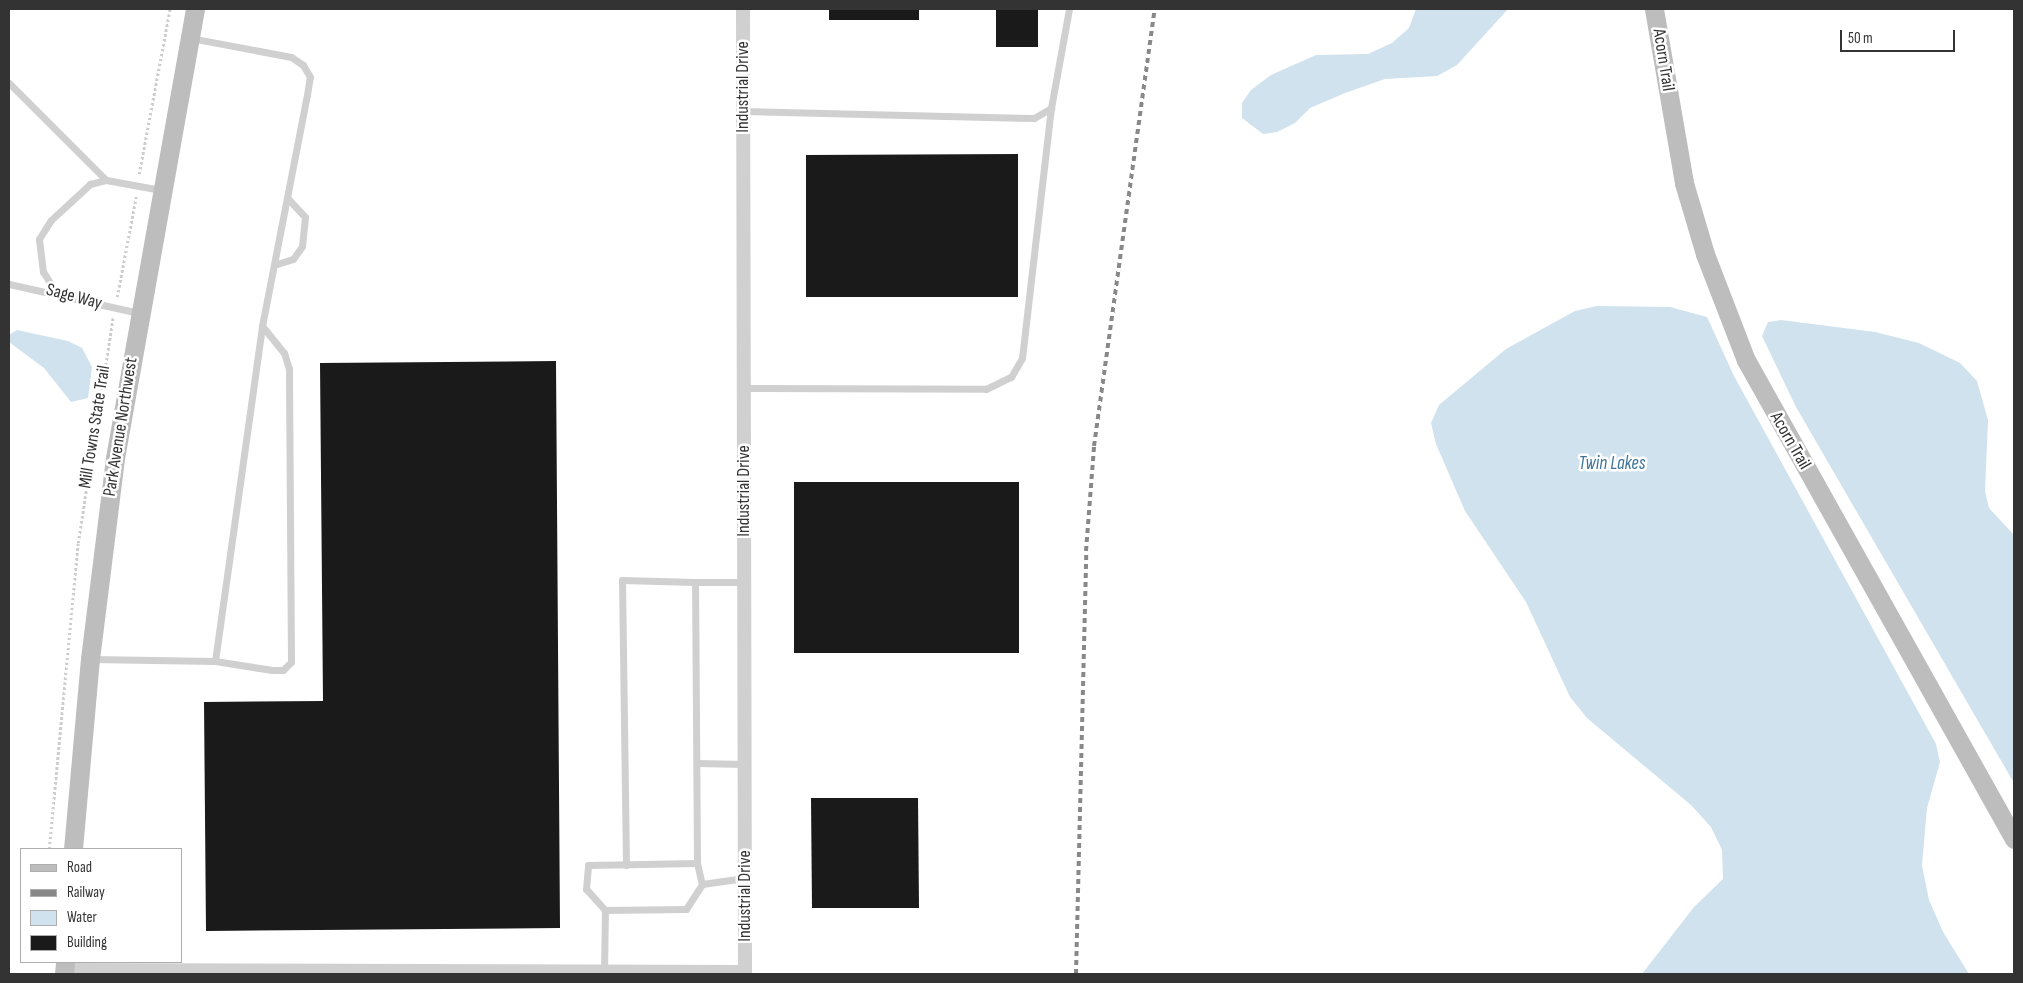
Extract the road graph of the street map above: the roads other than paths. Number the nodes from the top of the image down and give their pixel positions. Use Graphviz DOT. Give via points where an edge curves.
graph roads {
  1 [pos="195,9"];
  2 [pos="743,9"];
  3 [pos="1069,9"];
  4 [pos="1654,9"];
  5 [pos="190,38"];
  6 [pos="9,83"];
  7 [pos="1051,108"];
  8 [pos="743,112"];
  9 [pos="106,180"];
  10 [pos="162,190"];
  11 [pos="287,198"];
  12 [pos="274,265"];
  13 [pos="9,284"];
  14 [pos="57,294"];
  15 [pos="140,313"];
  16 [pos="262,326"];
  17 [pos="744,388"];
  18 [pos="695,582"];
  19 [pos="744,582"];
  20 [pos="90,658"];
  21 [pos="216,661"];
  22 [pos="697,763"];
  23 [pos="744,764"];
  24 [pos="2014,839"];
  25 [pos="73,848"];
  26 [pos="698,863"];
  27 [pos="626,865"];
  28 [pos="745,878"];
  29 [pos="702,884"];
  30 [pos="605,910"];
  31 [pos="65,969"];
  32 [pos="604,972"];
  33 [pos="745,973"];
  1 -- 5 [label="street, Park Avenue Northwest"];
  2 -- 8 [label="street, Industrial Drive"];
  3 -- 7 [label="lane"];
  4 -- 24 [label="street, Acorn Trail" via="1684,183 1705,254 1746,360"];
  5 -- 10 [label="street, Park Avenue Northwest"];
  5 -- 11 [label="lane" via="292,57 303,65 310,77"];
  6 -- 9 [label="lane"];
  7 -- 8 [label="lane" via="1034,118"];
  7 -- 17 [label="lane" via="1022,358 1011,378 986,389"];
  8 -- 17 [label="street, Industrial Drive"];
  9 -- 10 [label="lane"];
  9 -- 14 [label="lane" via="90,184 51,220 39,239 43,272"];
  10 -- 15 [label="street, Park Avenue Northwest"];
  11 -- 12 [label="lane"];
  11 -- 12 [label="lane" via="305,217 302,246 293,259"];
  12 -- 16 [label="lane"];
  13 -- 14 [label="lane, Sage Way"];
  14 -- 15 [label="lane, Sage Way"];
  15 -- 20 [label="street, Park Avenue Northwest" via="115,458"];
  16 -- 21 [label="lane" via="238,475"];
  16 -- 21 [label="lane" via="284,353 289,369 291,662 283,670 272,670"];
  17 -- 19 [label="street, Industrial Drive"];
  18 -- 19 [label="lane"];
  18 -- 22 [label="lane"];
  18 -- 27 [label="lane" via="622,580"];
  19 -- 23 [label="street, Industrial Drive"];
  20 -- 21 [label="lane"];
  20 -- 25 [label="street, Park Avenue Northwest"];
  22 -- 23 [label="lane"];
  22 -- 26 [label="lane"];
  23 -- 28 [label="street, Industrial Drive"];
  26 -- 27 [label="lane"];
  26 -- 29 [label="lane"];
  27 -- 30 [label="lane" via="588,865 586,889"];
  28 -- 29 [label="lane"];
  28 -- 33 [label="street, Industrial Drive"];
  29 -- 30 [label="lane" via="686,909"];
  30 -- 32 [label="lane"];
  31 -- 32 [label="street"];
  32 -- 33 [label="street"];
}
